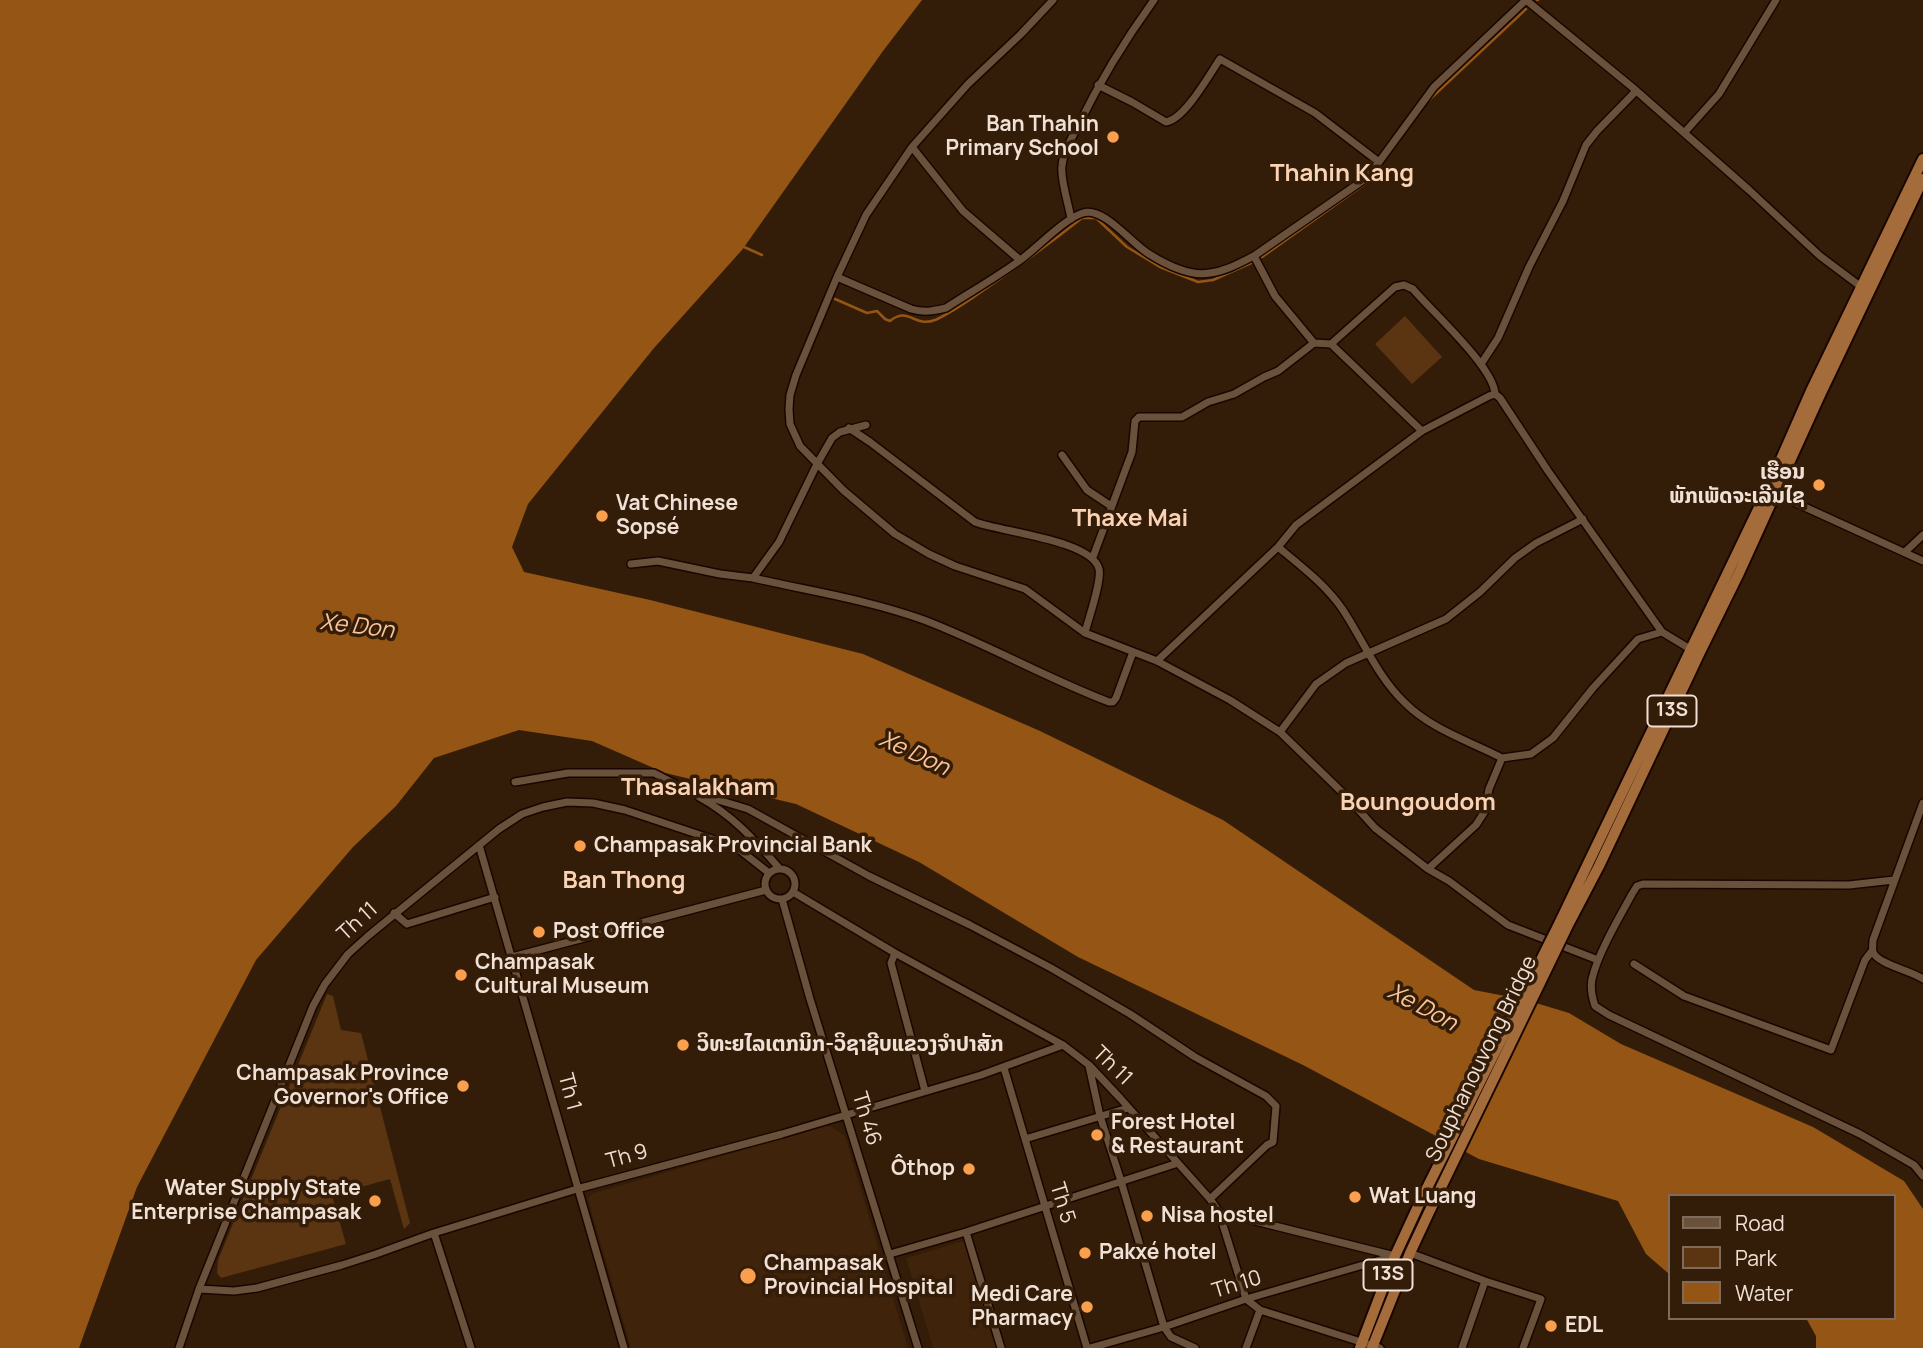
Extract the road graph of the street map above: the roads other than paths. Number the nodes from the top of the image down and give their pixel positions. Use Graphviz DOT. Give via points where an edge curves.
graph roads {
  1 [pos="1053,0"];
  2 [pos="1154,0"];
  3 [pos="1526,0"];
  4 [pos="1776,0"];
  5 [pos="1098,85"];
  6 [pos="1636,91"];
  7 [pos="1684,133"];
  8 [pos="912,146"];
  9 [pos="1923,159"];
  10 [pos="1379,162"];
  11 [pos="1923,181"];
  12 [pos="1071,219"];
  13 [pos="1254,256"];
  14 [pos="1020,260"];
  15 [pos="837,277"];
  16 [pos="1865,290"];
  17 [pos="1314,344"];
  18 [pos="1331,344"];
  19 [pos="1481,364"];
  20 [pos="1495,394"];
  21 [pos="866,425"];
  22 [pos="849,428"];
  23 [pos="1422,431"];
  24 [pos="1062,455"];
  25 [pos="817,464"];
  26 [pos="1771,492"];
  27 [pos="1111,506"];
  28 [pos="1583,519"];
  29 [pos="1923,536"];
  30 [pos="1278,547"];
  31 [pos="1905,552"];
  32 [pos="1093,557"];
  33 [pos="1923,561"];
  34 [pos="631,564"];
  35 [pos="753,578"];
  36 [pos="1662,632"];
  37 [pos="1085,633"];
  38 [pos="1133,652"];
  39 [pos="1694,652"];
  40 [pos="1367,654"];
  41 [pos="1157,661"];
  42 [pos="1280,732"];
  43 [pos="1502,758"];
  44 [pos="515,782"];
  45 [pos="688,791"];
  46 [pos="1923,803"];
  47 [pos="479,845"];
  48 [pos="779,868"];
  49 [pos="1428,869"];
  50 [pos="769,873"];
  51 [pos="1894,880"];
  52 [pos="766,890"];
  53 [pos="793,892"];
  54 [pos="495,897"];
  55 [pos="782,899"];
  56 [pos="394,913"];
  57 [pos="1563,925"];
  58 [pos="1872,951"];
  59 [pos="895,953"];
  60 [pos="512,957"];
  61 [pos="1598,960"];
  62 [pos="1634,964"];
  63 [pos="1923,979"];
  64 [pos="1063,1045"];
  65 [pos="1089,1065"];
  66 [pos="1004,1068"];
  67 [pos="925,1091"];
  68 [pos="1129,1108"];
  69 [pos="848,1115"];
  70 [pos="1100,1116"];
  71 [pos="1025,1139"];
  72 [pos="1178,1163"];
  73 [pos="1923,1176"];
  74 [pos="1121,1181"];
  75 [pos="577,1189"];
  76 [pos="1210,1199"];
  77 [pos="1045,1206"];
  78 [pos="1219,1212"];
  79 [pos="967,1231"];
  80 [pos="435,1233"];
  81 [pos="1410,1253"];
  82 [pos="890,1254"];
  83 [pos="1395,1256"];
  84 [pos="1485,1281"];
  85 [pos="199,1289"];
  86 [pos="1246,1299"];
  87 [pos="1260,1310"];
  88 [pos="1164,1327"];
  89 [pos="1369,1346"];
  90 [pos="178,1348"];
  91 [pos="471,1348"];
  92 [pos="624,1348"];
  93 [pos="918,1348"];
  94 [pos="1001,1348"];
  95 [pos="1089,1348"];
  96 [pos="1195,1348"];
  97 [pos="1246,1348"];
  98 [pos="1462,1348"];
  99 [pos="1523,1348"];
  1 -- 8 [label="street"];
  2 -- 5 [label="street"];
  3 -- 6 [label="street"];
  3 -- 10 [label="street" via="1434,87"];
  4 -- 7 [label="street" via="1719,94"];
  5 -- 10 [label="street" via="1171,121 1220,59 1315,113"];
  5 -- 12 [label="street" via="1062,165"];
  6 -- 7 [label="street"];
  6 -- 19 [label="street" via="1586,145 1498,338"];
  7 -- 16 [label="street" via="1821,257"];
  8 -- 14 [label="street" via="962,211"];
  8 -- 15 [label="street" via="866,215"];
  9 -- 16 [label="highway, 13S"];
  10 -- 13 [label="street" via="1365,179"];
  11 -- 16 [label="highway, 13S"];
  12 -- 13 [label="street" via="1083,213 1101,215 1148,253 1191,272 1223,270"];
  12 -- 14 [label="street"];
  13 -- 17 [label="street" via="1275,296"];
  14 -- 15 [label="street" via="933,312 911,309"];
  15 -- 25 [label="street" via="790,395 790,424 800,446"];
  16 -- 26 [label="highway, 13S" via="1811,391"];
  17 -- 18 [label="street"];
  17 -- 27 [label="street" via="1278,371 1182,417 1139,417 1132,452"];
  18 -- 19 [label="street" via="1395,287 1404,285 1413,289"];
  18 -- 23 [label="street"];
  19 -- 20 [label="street"];
  20 -- 23 [label="street"];
  20 -- 28 [label="street"];
  21 -- 22 [label="street"];
  22 -- 25 [label="street" via="832,438"];
  22 -- 32 [label="street" via="975,522 1068,545"];
  23 -- 30 [label="street" via="1296,525"];
  24 -- 27 [label="street" via="1087,490"];
  25 -- 35 [label="street" via="779,542"];
  25 -- 37 [label="street" via="895,534 955,566 1025,589"];
  26 -- 31 [label="street"];
  26 -- 39 [label="highway, 13S"];
  27 -- 32 [label="street"];
  28 -- 36 [label="street"];
  28 -- 40 [label="street" via="1515,558 1446,619"];
  29 -- 31 [label="street"];
  30 -- 40 [label="street" via="1329,592"];
  30 -- 41 [label="street"];
  31 -- 33 [label="street"];
  32 -- 37 [label="street" via="1100,571"];
  34 -- 35 [label="street" via="658,561"];
  35 -- 38 [label="street" via="895,610 1109,702 1116,698"];
  36 -- 39 [label="street"];
  36 -- 43 [label="street" via="1638,639 1553,738 1531,754"];
  37 -- 38 [label="street"];
  38 -- 41 [label="street"];
  39 -- 57 [label="highway, 13S"];
  40 -- 42 [label="street" via="1316,684"];
  40 -- 43 [label="street" via="1387,684 1421,717"];
  41 -- 42 [label="street"];
  42 -- 49 [label="street" via="1375,828"];
  43 -- 49 [label="street" via="1476,825"];
  44 -- 45 [label="street" via="568,773 644,773"];
  45 -- 48 [label="street" via="713,805 756,841"];
  45 -- 76 [label="street" via="748,808 869,876 1062,974 1266,1096 1276,1106 1273,1142"];
  46 -- 51 [label="street"];
  47 -- 50 [label="street, Th 11" via="532,810 567,802 593,803 736,847"];
  47 -- 54 [label="street, Th 1"];
  47 -- 56 [label="street, Th 11"];
  48 -- 50 [label="street"];
  48 -- 53 [label="street" via="793,875"];
  49 -- 61 [label="street" via="1508,925"];
  50 -- 52 [label="street"];
  51 -- 58 [label="street"];
  51 -- 61 [label="street" via="1849,885 1643,884 1632,894"];
  52 -- 55 [label="street"];
  52 -- 60 [label="street"];
  53 -- 55 [label="street"];
  53 -- 59 [label="street, Th 11"];
  54 -- 56 [label="street" via="407,924"];
  54 -- 60 [label="street, Th 1"];
  55 -- 69 [label="street, Th 46"];
  56 -- 85 [label="street, Th 11" via="348,954 313,1006"];
  57 -- 81 [label="highway, Souphanouvong Bridge / 13S, bridge"];
  57 -- 83 [label="highway, Souphanouvong Bridge / 13S, bridge"];
  58 -- 62 [label="street" via="1831,1050 1684,996"];
  58 -- 63 [label="street"];
  59 -- 64 [label="street, Th 11"];
  59 -- 67 [label="street" via="891,964"];
  60 -- 75 [label="street, Th 1"];
  61 -- 73 [label="street" via="1591,993 1602,1011 1860,1134 1914,1165"];
  64 -- 65 [label="street, Th 11"];
  64 -- 66 [label="street, Th 9"];
  65 -- 68 [label="street, Th 11"];
  65 -- 70 [label="street"];
  66 -- 67 [label="street, Th 9"];
  66 -- 71 [label="street, Th 5"];
  67 -- 69 [label="street, Th 9"];
  68 -- 70 [label="street"];
  68 -- 72 [label="street, Th 11"];
  69 -- 75 [label="street, Th 9"];
  69 -- 82 [label="street, Th 46"];
  70 -- 71 [label="street"];
  70 -- 74 [label="street"];
  71 -- 77 [label="street, Th 5"];
  72 -- 74 [label="street"];
  72 -- 76 [label="street, Th 11"];
  74 -- 77 [label="street"];
  74 -- 88 [label="street"];
  75 -- 80 [label="street, Th 9"];
  75 -- 92 [label="street, Th 1"];
  76 -- 78 [label="street, Th 11"];
  77 -- 79 [label="street"];
  77 -- 95 [label="street, Th 5"];
  78 -- 83 [label="street"];
  78 -- 86 [label="street, Th 11"];
  79 -- 82 [label="street"];
  79 -- 94 [label="street"];
  80 -- 85 [label="street, Th 9" via="257,1288"];
  80 -- 91 [label="street"];
  81 -- 84 [label="street"];
  81 -- 89 [label="highway, 13S"];
  82 -- 93 [label="street, Th 46"];
  83 -- 86 [label="street, Th 10"];
  83 -- 89 [label="highway, 13S"];
  84 -- 98 [label="street"];
  84 -- 99 [label="street" via="1541,1299"];
  85 -- 90 [label="street, Th 11"];
  86 -- 87 [label="street"];
  86 -- 88 [label="street, Th 10"];
  87 -- 89 [label="street"];
  87 -- 97 [label="street"];
  88 -- 95 [label="street, Th 10"];
  88 -- 96 [label="street" via="1171,1337"];
}
